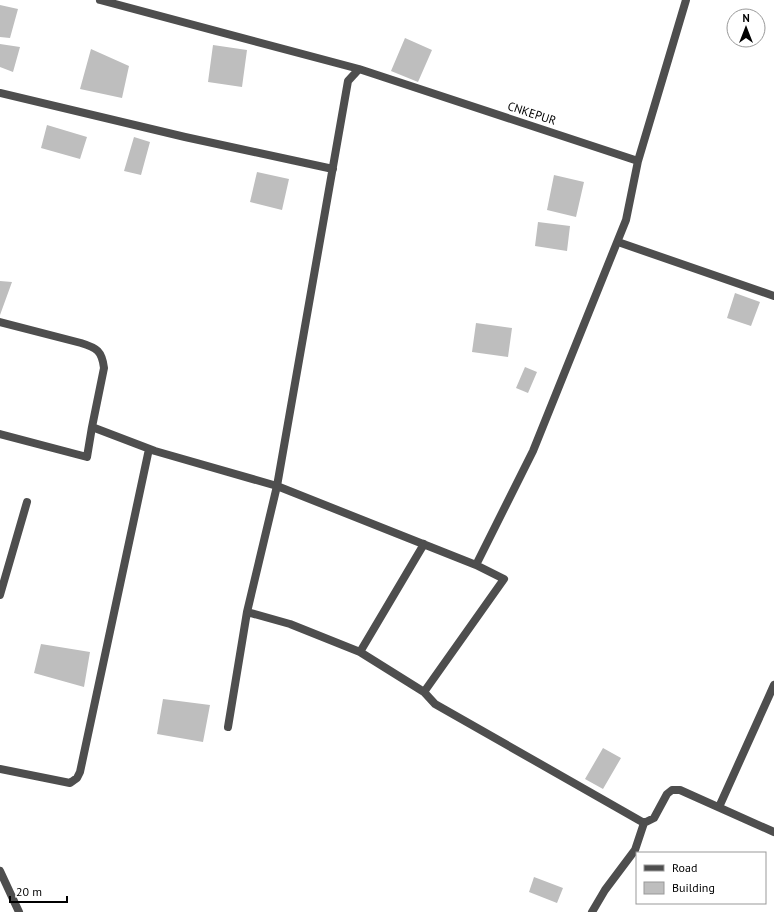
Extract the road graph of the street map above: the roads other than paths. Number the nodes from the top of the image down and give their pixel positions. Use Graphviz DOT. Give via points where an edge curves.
graph roads {
  1 [pos="100,0"];
  2 [pos="686,0"];
  3 [pos="359,69"];
  4 [pos="0,93"];
  5 [pos="638,161"];
  6 [pos="333,169"];
  7 [pos="618,242"];
  8 [pos="774,296"];
  9 [pos="0,322"];
  10 [pos="92,427"];
  11 [pos="0,434"];
  12 [pos="149,449"];
  13 [pos="277,486"];
  14 [pos="28,502"];
  15 [pos="424,544"];
  16 [pos="476,565"];
  17 [pos="0,595"];
  18 [pos="247,612"];
  19 [pos="360,652"];
  20 [pos="774,685"];
  21 [pos="424,692"];
  22 [pos="228,727"];
  23 [pos="0,769"];
  24 [pos="719,807"];
  25 [pos="644,823"];
  26 [pos="774,832"];
  27 [pos="0,871"];
  28 [pos="19,912"];
  29 [pos="592,912"];
  1 -- 3 [label="street, CNKEPUR"];
  2 -- 5 [label="street"];
  3 -- 5 [label="street, CNKEPUR"];
  3 -- 6 [label="street" via="348,81"];
  4 -- 6 [label="street"];
  5 -- 7 [label="street" via="626,220"];
  6 -- 13 [label="street"];
  7 -- 8 [label="street"];
  7 -- 16 [label="street" via="533,451"];
  9 -- 10 [label="street" via="81,343 100,352 104,368"];
  10 -- 11 [label="street" via="87,457"];
  10 -- 12 [label="street"];
  12 -- 13 [label="street"];
  12 -- 23 [label="street" via="80,772 70,783"];
  13 -- 15 [label="street"];
  13 -- 18 [label="street"];
  14 -- 17 [label="street"];
  15 -- 16 [label="street"];
  15 -- 19 [label="street"];
  16 -- 21 [label="street" via="504,579"];
  18 -- 19 [label="street" via="290,624"];
  18 -- 22 [label="street"];
  19 -- 21 [label="street"];
  20 -- 24 [label="street"];
  21 -- 25 [label="street" via="435,704"];
  24 -- 25 [label="street" via="680,790 672,790 667,794 654,818"];
  24 -- 26 [label="street"];
  25 -- 29 [label="street" via="635,850 604,890"];
  27 -- 28 [label="street"];
}
